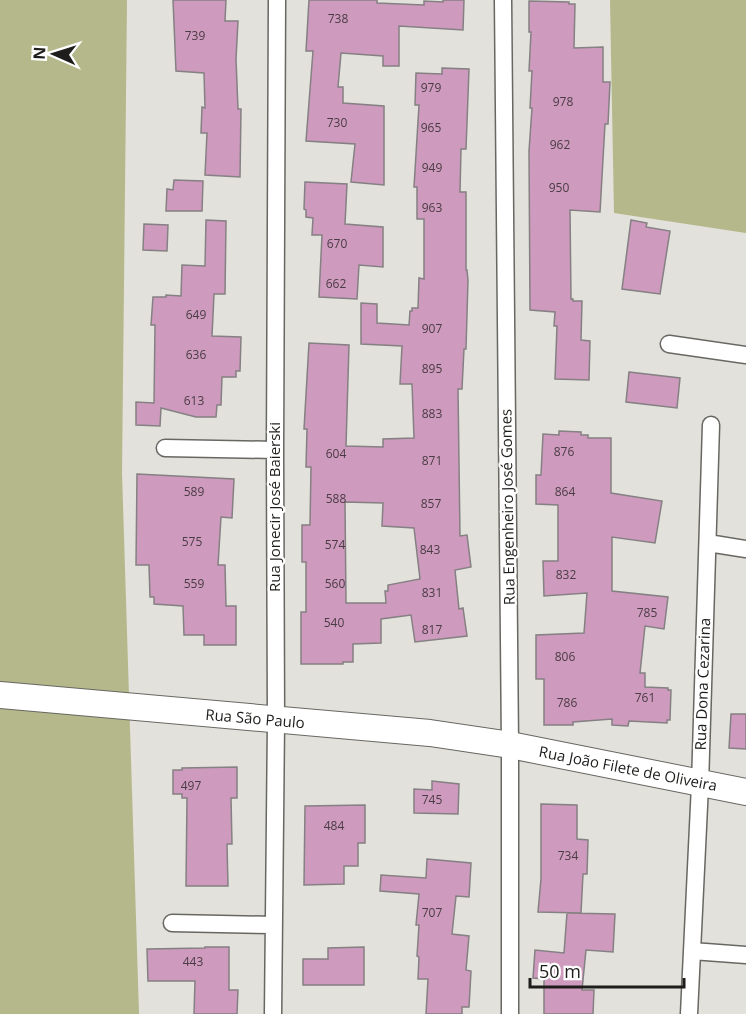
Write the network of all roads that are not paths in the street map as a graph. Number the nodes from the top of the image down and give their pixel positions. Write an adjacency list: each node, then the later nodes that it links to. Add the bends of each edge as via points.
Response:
1 (277, 0): 7 (street, Rua Jonecir José Baierski)
2 (503, 0): 12 (street, Rua Engenheiro José Gomes)
3 (669, 344): 4 (street)
4 (746, 355)
5 (711, 425): 8 (street, Rua Dona Cezarina)
6 (165, 448): 7 (street)
7 (275, 450): 11 (street, Rua Jonecir José Baierski)
8 (708, 543): 9 (street); 13 (street, Rua Dona Cezarina)
9 (746, 549)
10 (0, 695): 11 (main road, Rua São Paulo)
11 (276, 721): 12 (main road, Rua São Paulo, via 430,733); 16 (street, Rua Jonecir José Baierski)
12 (510, 745): 13 (main road, Rua João Filete de Oliveira); 20 (street, Rua Engenheiro José Gomes)
13 (700, 785): 14 (main road, Rua João Filete de Oliveira); 17 (street, Rua Dona Cezarina)
14 (746, 792)
15 (172, 923): 16 (street)
16 (273, 925): 19 (street, Rua Jonecir José Baierski)
17 (692, 951): 18 (street); 21 (street, Rua Dona Cezarina)
18 (746, 955)
19 (273, 1014)
20 (510, 1014)
21 (689, 1014)

